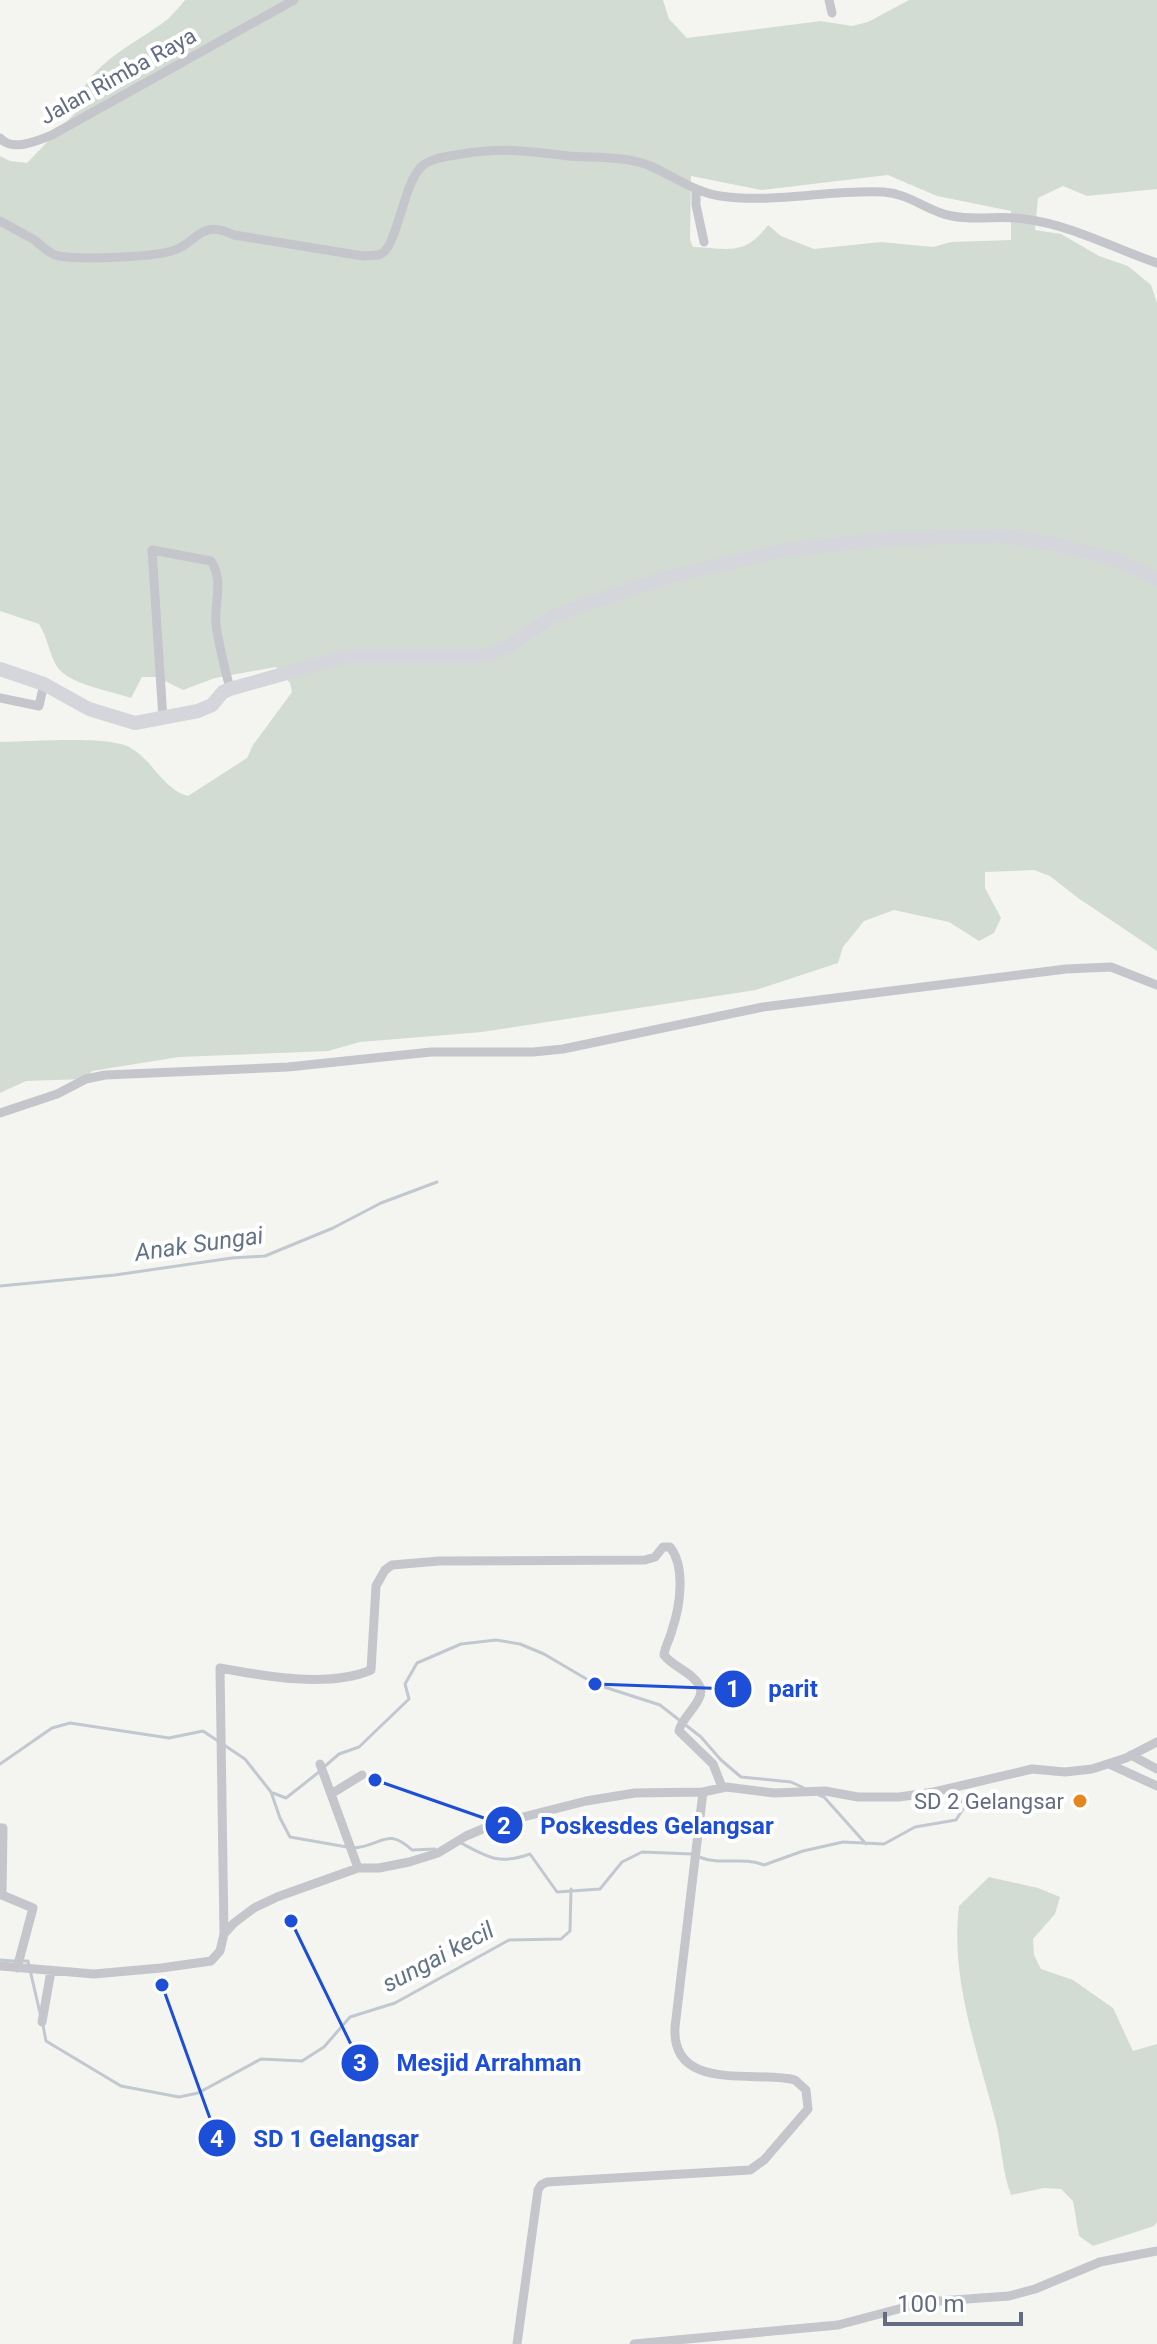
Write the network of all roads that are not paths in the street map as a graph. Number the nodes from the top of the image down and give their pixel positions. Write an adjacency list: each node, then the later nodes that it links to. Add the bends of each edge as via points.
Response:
1 (294, 0): 4 (street, Jalan Rimba Raya, via 52,135 13,145)
2 (829, 0): 3 (street)
3 (832, 13)
4 (0, 138)
5 (696, 189): 6 (street, via 646,165 608,158 515,149 461,154 421,167 386,250 363,256 221,229 199,233 172,251 60,256); 7 (street); 8 (street, via 723,197 898,194 949,216 1035,221)
6 (0, 221)
7 (704, 242)
8 (1157, 263)
9 (1157, 579): 12 (street, via 1114,559 1002,536 890,539 784,550 668,577 586,604 484,656 347,656)
10 (0, 669): 11 (street)
11 (44, 684): 13 (street, via 39,706); 14 (street, via 80,705 130,722)
12 (230, 689): 14 (street, via 205,708); 14 (street, via 216,624 215,567 211,561 152,550)
13 (0, 698)
14 (163, 719)
15 (1157, 985): 16 (street, via 1111,967 1039,971 752,1009 563,1049 431,1052 288,1067 105,1075)
16 (0, 1113)
17 (1157, 1742): 18 (street)
18 (1121, 1760): 20 (street); 22 (street); 23 (street, via 1075,1771 1032,1769 889,1798)
19 (320, 1764): 25 (street)
20 (1157, 1769)
21 (362, 1775): 25 (street)
22 (1157, 1786)
23 (722, 1787): 24 (street); 28 (street, via 713,1764 681,1735 682,1722 701,1690 664,1655 679,1596 677,1562 670,1547 645,1560 392,1565 376,1586 371,1670 319,1678 220,1668)
24 (703, 1792): 27 (street, via 647,1792 586,1801 492,1825 438,1853 388,1867); 34 (street, via 675,2027 680,2052 705,2073 795,2080 806,2090 808,2109 764,2160 744,2172 542,2184)
25 (331, 1794): 27 (street)
26 (0, 1828): 29 (street, via 2,1895 33,1908)
27 (358, 1868): 28 (street, via 261,1904)
28 (224, 1934): 31 (street, via 211,1961 118,1973)
29 (19, 1964): 30 (street); 31 (street)
30 (0, 1966)
31 (51, 1971): 32 (street)
32 (42, 2022)
33 (1157, 2251): 35 (street, via 1100,2262 1009,2296 910,2304 838,2325)
34 (517, 2344)
35 (634, 2344)

